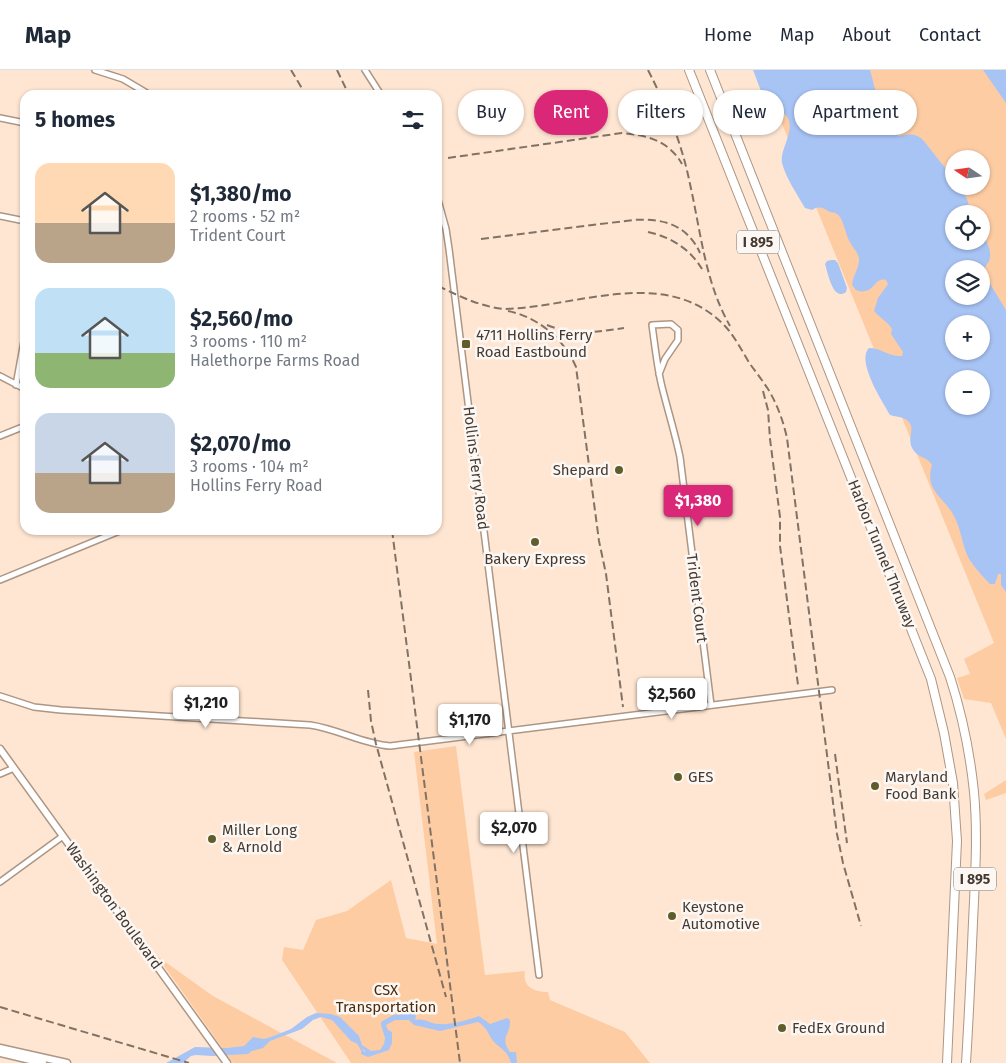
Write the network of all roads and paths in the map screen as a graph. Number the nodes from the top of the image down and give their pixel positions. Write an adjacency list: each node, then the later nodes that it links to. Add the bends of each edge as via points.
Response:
1 (95, 70): 5 (street, via 123,79)
2 (365, 70): 6 (street)
3 (689, 70): 36 (highway, Harbor Tunnel Thruway / I 895, via 937,701 953,783 957,841)
4 (710, 70): 37 (highway, Harbor Tunnel Thruway / I 895, via 956,697 969,759 975,822 976,873)
5 (142, 90)
6 (378, 90)
7 (0, 118): 8 (street)
8 (20, 122)
9 (442, 214): 24 (street, Hollins Ferry Road, via 449,249)
10 (0, 216): 11 (street)
11 (20, 220)
12 (20, 363): 15 (street)
13 (659, 374): 13 (street, Trident Court, via 652,325 671,324 678,330 678,340); 23 (street, Trident Court, via 680,457)
14 (0, 376): 15 (street)
15 (16, 385): 16 (street)
16 (20, 387)
17 (20, 428): 18 (street)
18 (0, 436)
19 (110, 535): 20 (street)
20 (0, 580)
21 (832, 690): 23 (street)
22 (0, 696): 24 (street, via 34,707 60,710 326,727 390,746)
23 (711, 705): 24 (street)
24 (509, 731): 30 (street, Hollins Ferry Road)
25 (0, 749): 26 (main road, Washington Boulevard)
26 (14, 768): 27 (street); 28 (main road, Washington Boulevard)
27 (0, 774)
28 (63, 836): 29 (street); 35 (main road, Washington Boulevard)
29 (0, 882)
30 (538, 975)
31 (0, 1048): 34 (main road)
32 (0, 1054): 33 (main road)
33 (43, 1063)
34 (67, 1063)
35 (227, 1063)
36 (947, 1063)
37 (966, 1063)

